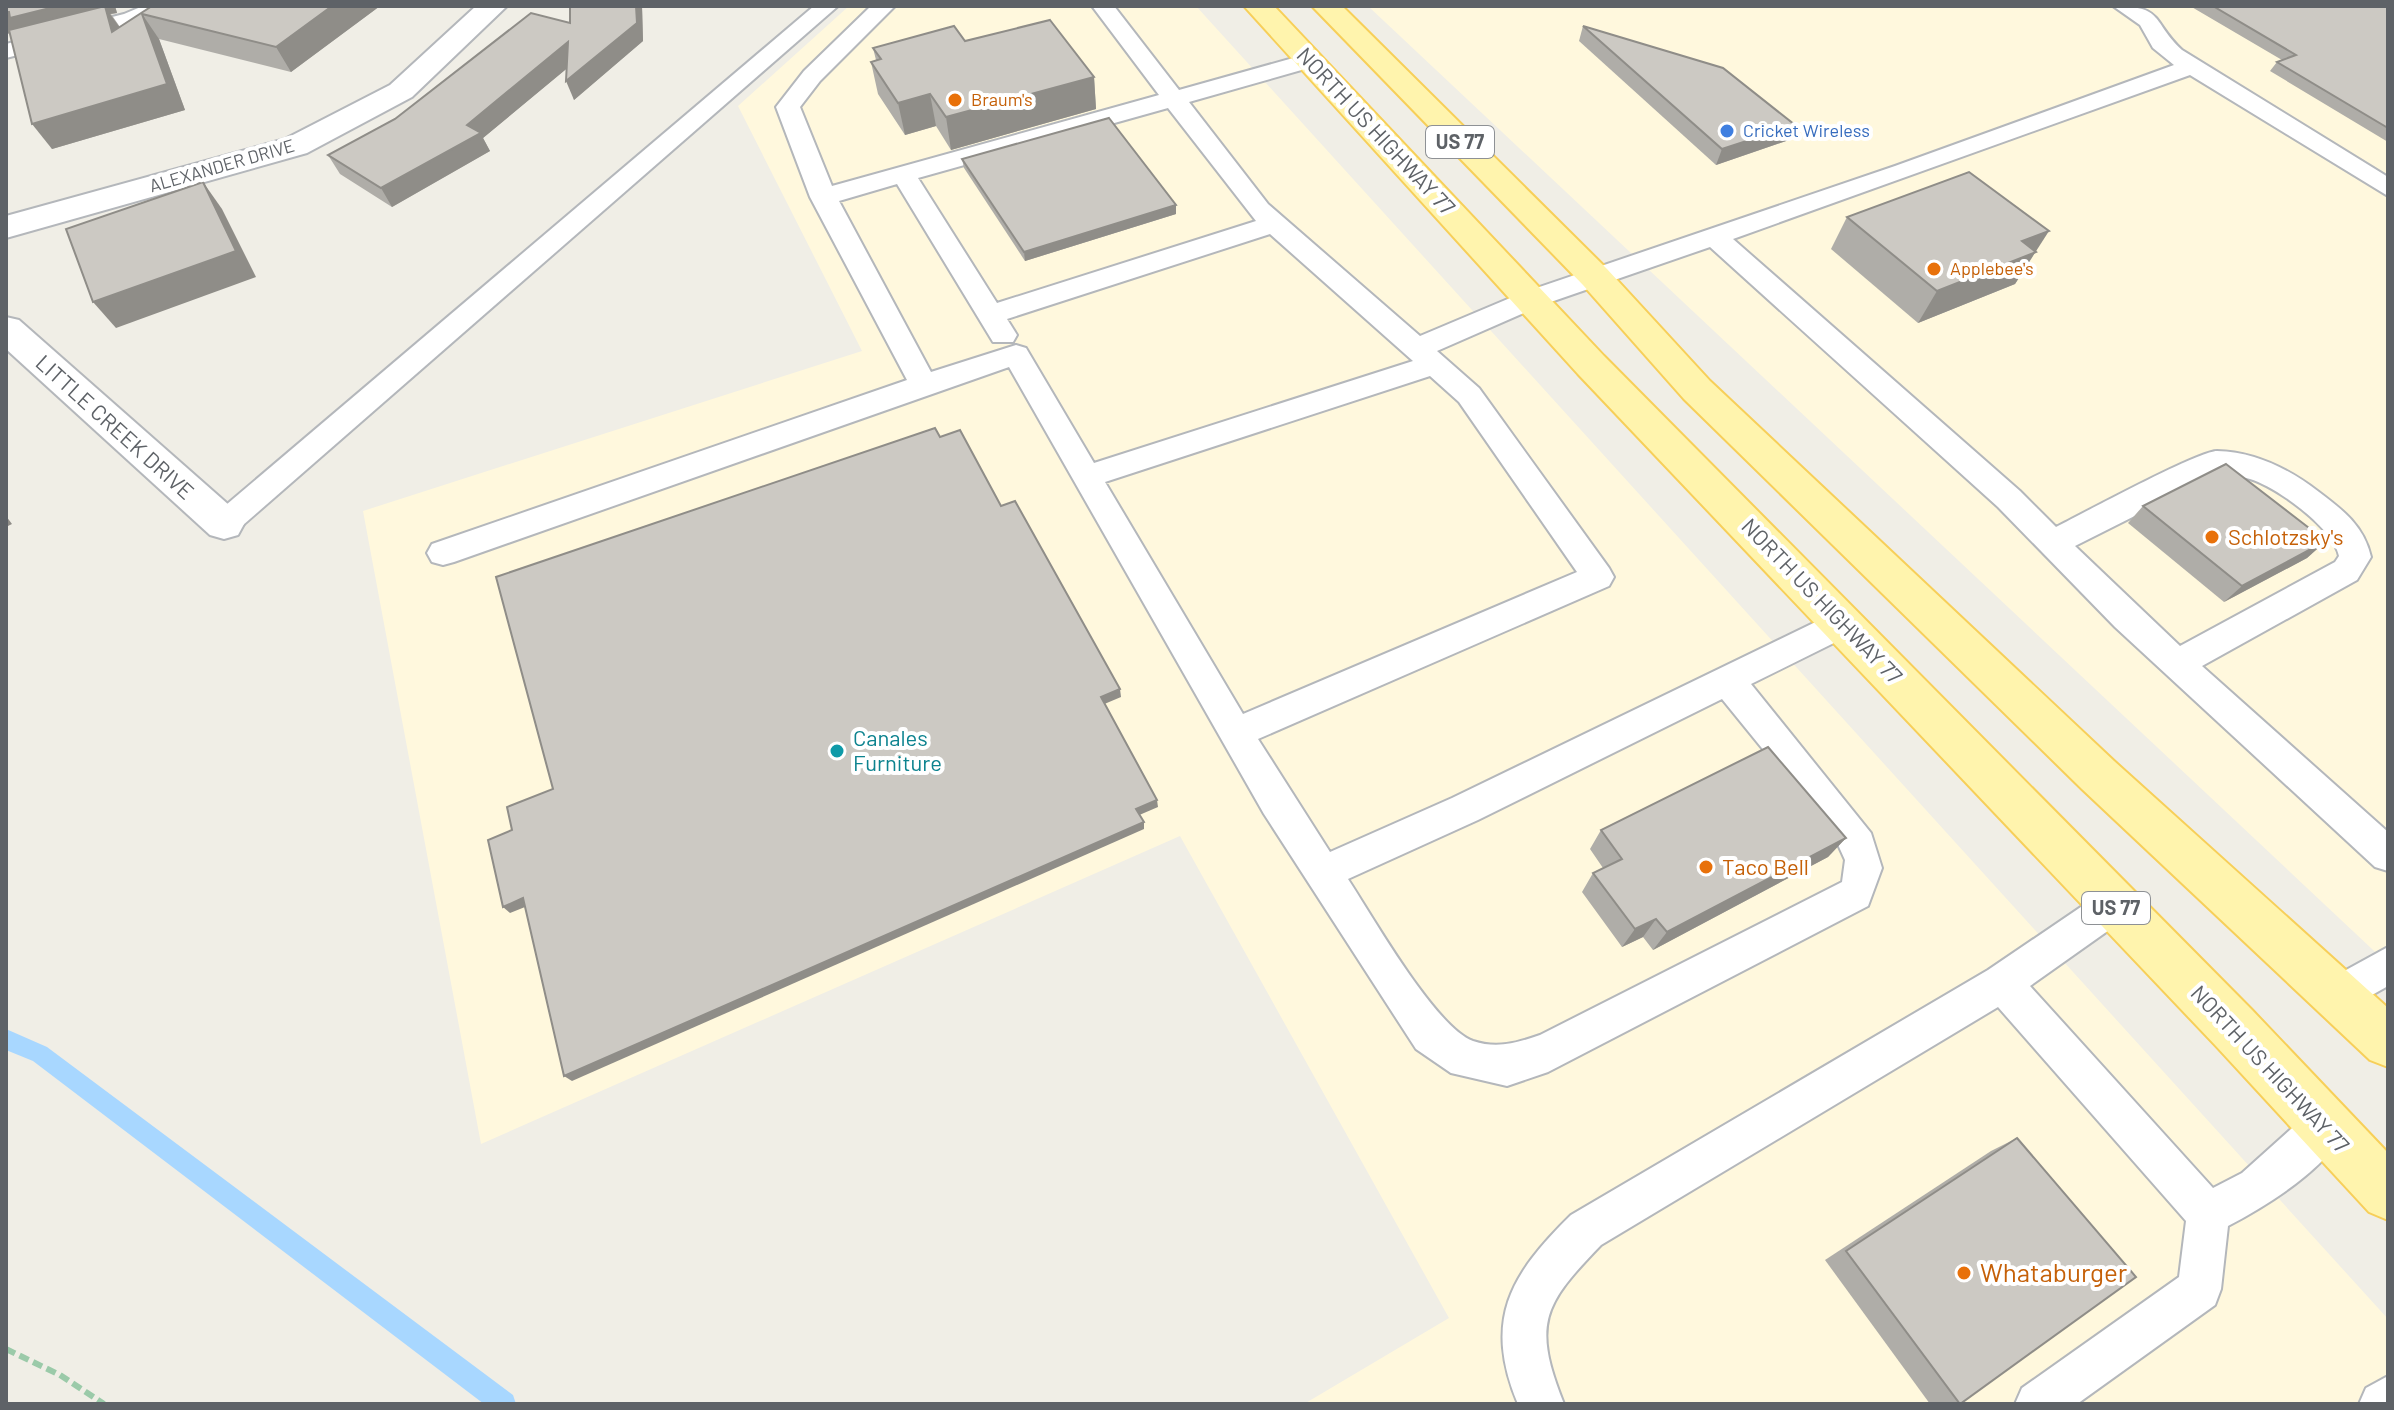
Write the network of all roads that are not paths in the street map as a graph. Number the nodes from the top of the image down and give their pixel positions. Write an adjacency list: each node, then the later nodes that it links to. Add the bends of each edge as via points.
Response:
1 (161, 6): 9 (lane, via 132,19)
2 (493, 6): 17 (street, ALEXANDER DRIVE, via 401,91 296,146)
3 (827, 6): 27 (lane)
4 (884, 6): 15 (lane, via 788,107)
5 (1103, 6): 12 (lane)
6 (1258, 6): 10 (main road, NORTH US HIGHWAY 77 / US 77)
7 (1326, 6): 19 (main road, US 77)
8 (2124, 6): 11 (lane, via 2149,21 2161,43)
9 (6, 51)
10 (1311, 60): 12 (lane); 20 (main road, NORTH US HIGHWAY 77 / US 77)
11 (2192, 66): 14 (lane); 18 (lane)
12 (1175, 100): 13 (lane); 16 (lane)
13 (903, 174): 15 (lane); 21 (lane)
14 (2388, 188)
15 (823, 197): 25 (lane)
16 (1274, 224): 21 (lane); 24 (lane)
17 (6, 227)
18 (1713, 235): 19 (lane); 28 (lane)
19 (1595, 277): 20 (lane); 39 (main road, US 77, via 1697,390 2075,753)
20 (1532, 299): 24 (lane); 30 (main road, NORTH US HIGHWAY 77 / US 77)
21 (990, 315): 23 (lane)
22 (6, 329): 27 (street, LITTLE CREEK DRIVE)
23 (1016, 355): 25 (lane); 26 (lane)
24 (1425, 357): 26 (lane); 33 (lane, via 1469,395 1598,577)
25 (924, 385): 29 (lane)
26 (1088, 476): 33 (lane)
27 (224, 524)
28 (2052, 543): 31 (lane); 31 (lane, via 2215,462 2247,466 2286,483 2337,522 2355,557 2346,571)
29 (443, 553)
30 (1844, 623): 32 (lane); 36 (main road, NORTH US HIGHWAY 77 / US 77)
31 (2177, 664): 34 (lane)
32 (1728, 681): 35 (lane); 35 (lane, via 1848,827 1863,850 1865,874 1855,894 1548,1052 1507,1066 1465,1059 1430,1035)
33 (1235, 733): 35 (lane)
34 (2388, 855)
35 (1323, 873)
36 (2113, 906): 38 (lane); 41 (main road, NORTH US HIGHWAY 77 / US 77)
37 (2388, 965): 39 (lane)
38 (2002, 983): 43 (lane); 45 (lane, via 1586,1230 1551,1265 1529,1302 1524,1358)
39 (2340, 994): 40 (main road, US 77)
40 (2388, 1042)
41 (2325, 1127): 42 (main road, NORTH US HIGHWAY 77 / US 77); 43 (lane, via 2257,1188)
42 (2388, 1193)
43 (2208, 1214): 46 (lane, via 2199,1289)
44 (2388, 1399): 47 (lane)
45 (1541, 1404)
46 (2038, 1404)
47 (2382, 1404)

